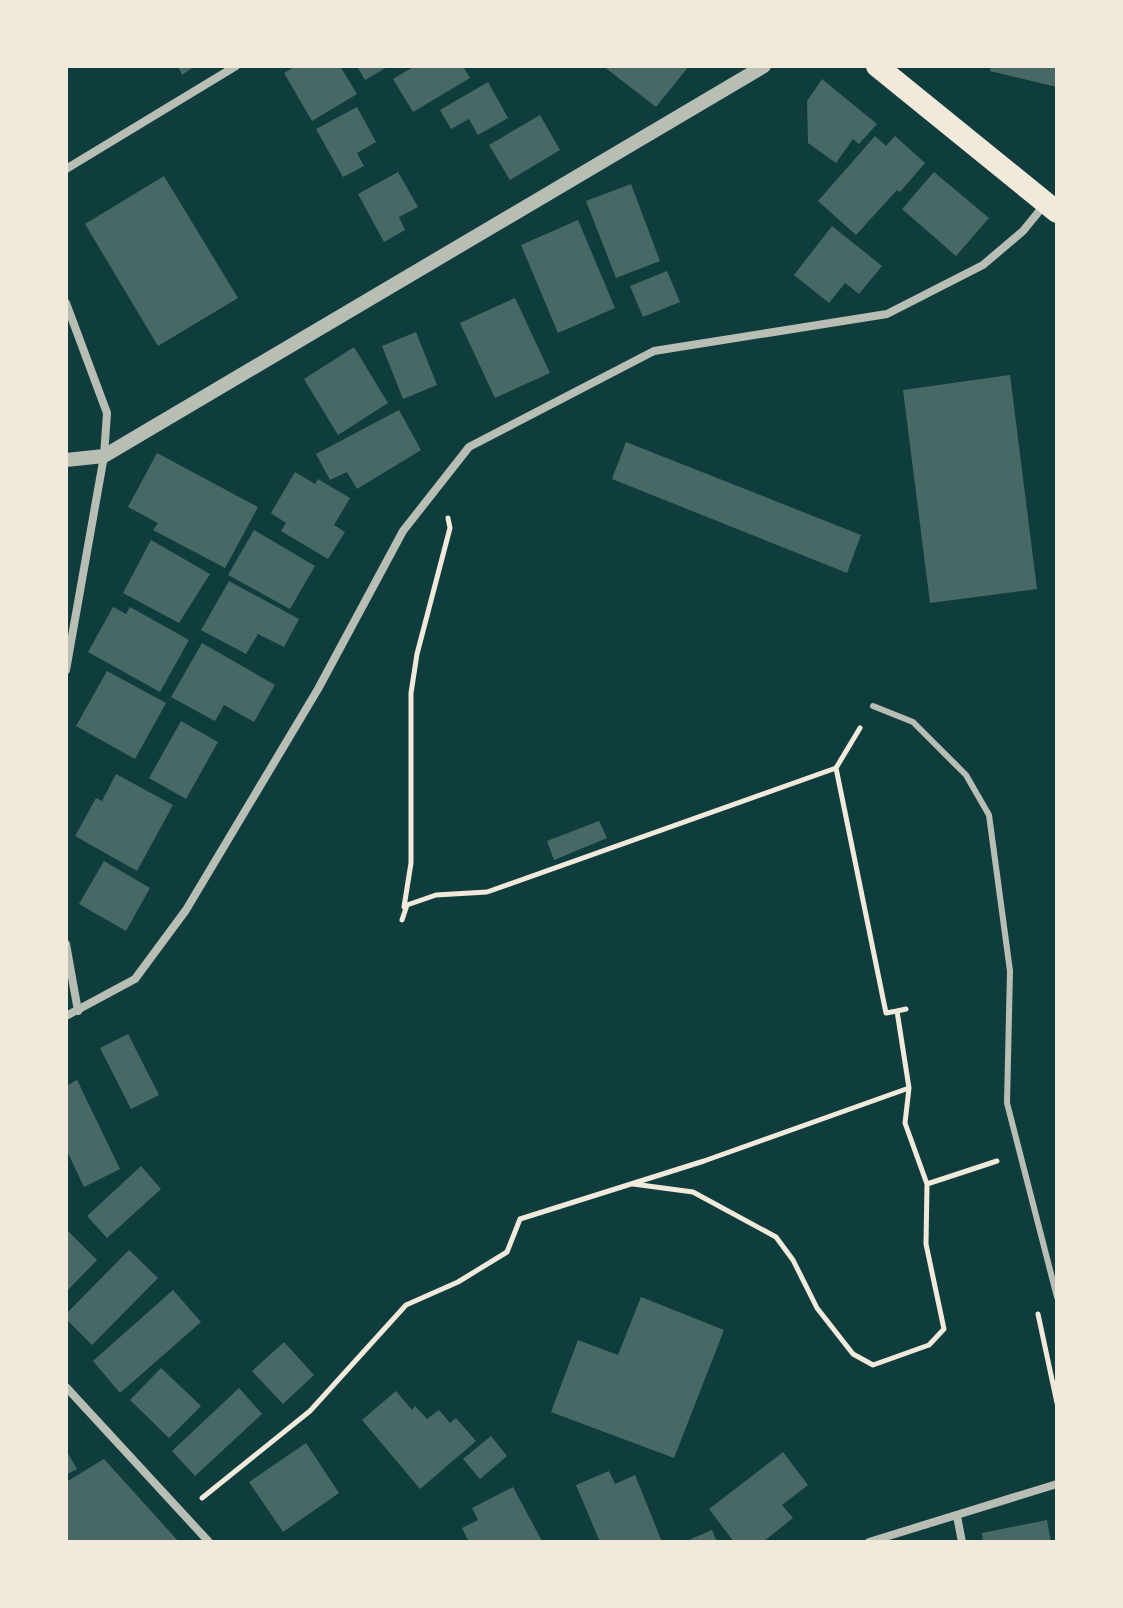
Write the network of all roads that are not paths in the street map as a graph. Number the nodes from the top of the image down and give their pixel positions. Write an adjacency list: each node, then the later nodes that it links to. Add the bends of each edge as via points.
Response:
1 (236, 66): 4 (street)
2 (764, 66): 7 (street)
3 (877, 66): 5 (highway)
4 (66, 169)
5 (1052, 208): 12 (street, via 983,265 887,314 654,351 469,447 403,531 318,689 186,910 135,979)
6 (66, 303): 7 (street, via 107,413)
7 (104, 456): 8 (street); 9 (street)
8 (66, 460)
9 (66, 670)
10 (873, 706): 14 (lane, via 913,722 966,775 989,815 1010,971 1007,1103)
11 (66, 944): 12 (street)
12 (78, 1011): 13 (street)
13 (66, 1016)
14 (1057, 1297)
15 (66, 1387): 18 (street)
16 (1057, 1484): 17 (street)
17 (957, 1516): 19 (street); 20 (street)
18 (209, 1542)
19 (869, 1542)
20 (962, 1542)

